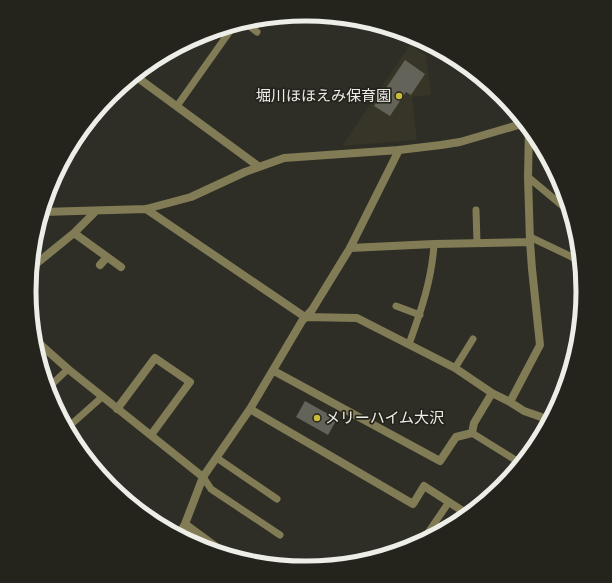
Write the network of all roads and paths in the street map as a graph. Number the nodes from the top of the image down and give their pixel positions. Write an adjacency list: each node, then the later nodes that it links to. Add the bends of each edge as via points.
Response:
1 (250, 27): 3 (lane)
2 (229, 32): 5 (lane)
3 (257, 32)
4 (138, 79): 5 (street)
5 (177, 106): 9 (street)
6 (519, 125): 8 (street, via 460,142)
7 (529, 138): 10 (street)
8 (399, 150): 9 (street, via 284,158); 20 (street)
9 (258, 166): 12 (street, via 191,197)
10 (528, 177): 11 (lane); 17 (street)
11 (562, 206)
12 (146, 209): 14 (street); 28 (street)
13 (476, 210): 18 (lane)
14 (96, 211): 15 (street); 16 (street)
15 (48, 212)
16 (74, 233): 21 (street); 23 (street)
17 (530, 239): 18 (street); 22 (lane); 38 (street, via 540,345)
18 (477, 243): 19 (street)
19 (434, 244): 20 (street); 27 (lane, via 433,262)
20 (350, 248): 28 (street, via 312,310)
21 (106, 257): 24 (street); 25 (street)
22 (574, 259)
23 (37, 263)
24 (100, 265)
25 (121, 267)
26 (396, 306): 27 (lane)
27 (420, 315): 30 (lane)
28 (305, 317): 30 (street, via 357,318); 34 (street)
29 (473, 339): 32 (lane)
30 (409, 344): 32 (street)
31 (41, 345): 33 (street)
32 (455, 368): 36 (street)
33 (68, 369): 35 (lane); 37 (street)
34 (274, 371): 40 (street); 43 (street, via 440,461 456,437)
35 (52, 384)
36 (492, 393): 38 (street); 43 (street, via 474,423)
37 (102, 397): 39 (street); 42 (lane)
38 (510, 402): 41 (street, via 524,411)
39 (117, 409): 44 (street); 44 (street, via 154,358 190,382)
40 (250, 409): 45 (street); 49 (street, via 412,504 424,486)
41 (545, 418)
42 (70, 424)
43 (472, 433): 46 (lane)
44 (151, 435): 47 (street)
45 (217, 458): 47 (street); 48 (lane)
46 (517, 461)
47 (203, 478): 51 (street); 54 (lane, via 211,489)
48 (277, 499)
49 (449, 502): 50 (street); 53 (lane)
50 (463, 511)
51 (185, 524): 52 (street); 55 (street)
52 (181, 531)
53 (428, 533)
54 (280, 535)
55 (216, 547)

